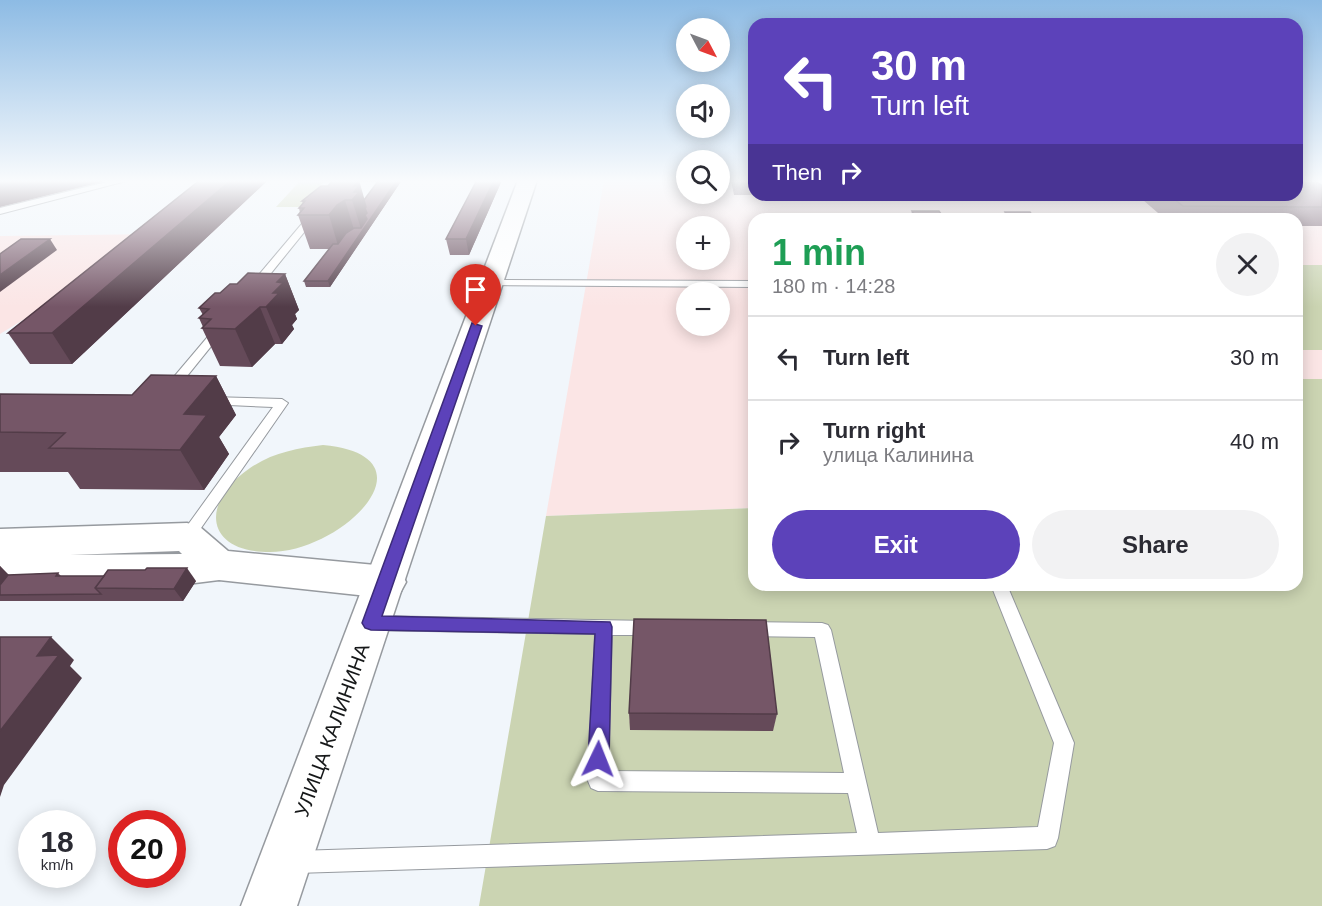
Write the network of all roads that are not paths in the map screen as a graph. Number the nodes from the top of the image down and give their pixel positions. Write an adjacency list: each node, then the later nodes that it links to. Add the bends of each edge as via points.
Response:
1 (308, 222): 5 (lane)
2 (513, 222): 3 (main road, УЛИЦА КАЛИНИНА)
3 (491, 283): 4 (lane); 13 (main road, УЛИЦА КАЛИНИНА)
4 (748, 284)
5 (244, 300)
6 (229, 318): 7 (lane, via 161,400)
7 (172, 401)
8 (194, 401): 9 (lane, via 282,403)
9 (187, 537): 10 (main road); 11 (main road)
10 (0, 543)
11 (219, 565): 12 (main road, via 171,571); 13 (main road)
12 (0, 570)
13 (386, 582): 15 (main road, УЛИЦА КАЛИНИНА)
14 (1001, 591): 20 (lane, via 1064,743 1047,838)
15 (371, 623): 16 (lane); 21 (main road, УЛИЦА КАЛИНИНА)
16 (604, 627): 17 (lane); 19 (lane, via 598,781)
17 (672, 628)
18 (730, 629): 19 (lane, via 822,630)
19 (856, 783): 20 (lane)
20 (870, 845): 21 (lane)
21 (285, 862): 22 (main road, УЛИЦА КАЛИНИНА)
22 (268, 906)

